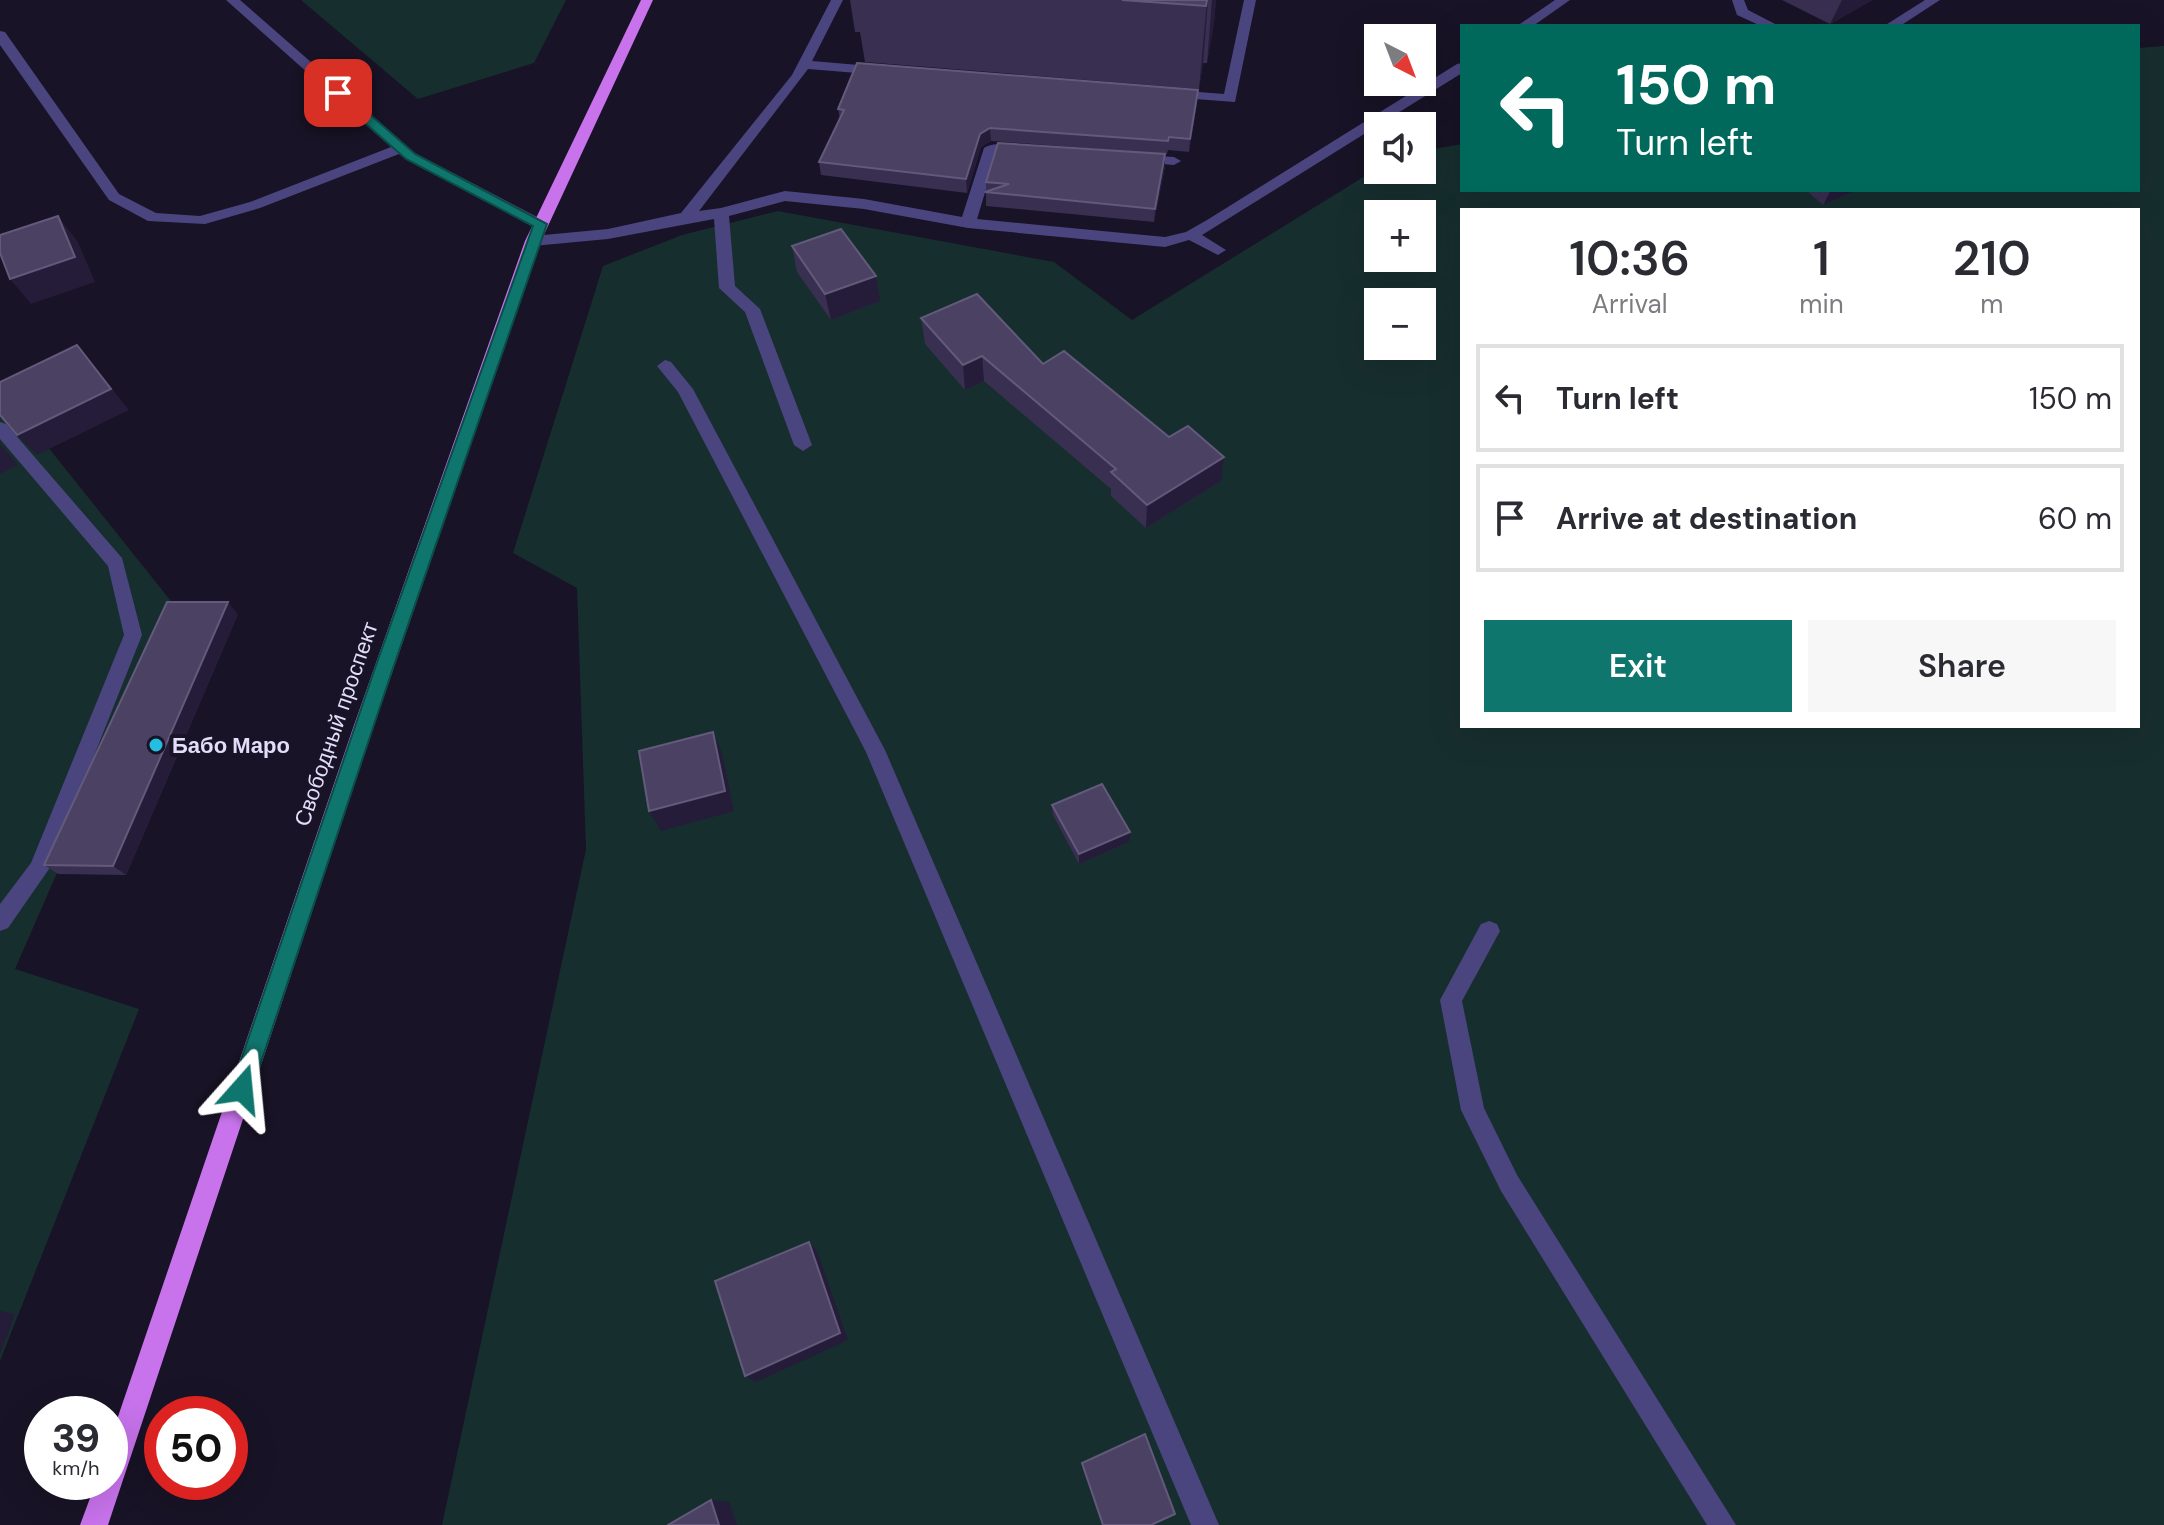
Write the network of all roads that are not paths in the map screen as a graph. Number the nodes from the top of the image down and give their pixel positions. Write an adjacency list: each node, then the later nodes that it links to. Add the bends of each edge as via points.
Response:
1 (232, 0): 16 (lane)
2 (647, 0): 23 (main road, Свободный проспект)
3 (837, 0): 12 (lane)
4 (1250, 0): 15 (lane, via 1230,99)
5 (1564, 0): 8 (lane)
6 (1738, 0): 9 (lane, via 1742,12)
7 (1934, 0): 10 (lane)
8 (1527, 24)
9 (1768, 24)
10 (1894, 24)
11 (0, 35): 16 (lane, via 114,197 153,218 200,221)
12 (806, 65): 14 (lane); 21 (lane)
13 (1460, 68): 24 (lane)
14 (900, 72)
15 (1151, 93)
16 (401, 148): 23 (lane)
17 (1037, 152): 22 (lane, via 991,148)
18 (1129, 158): 19 (lane)
19 (1174, 161)
20 (721, 213): 21 (lane); 22 (lane, via 785,196); 28 (lane, via 727,288 752,309)
21 (686, 217): 23 (lane, via 608,234)
22 (968, 223): 24 (lane, via 1165,242)
23 (536, 232): 31 (main road, Свободный проспект)
24 (1191, 235): 25 (lane)
25 (1218, 250)
26 (665, 366): 34 (lane, via 685,389 875,750)
27 (0, 428): 29 (lane, via 116,563 133,635 39,869)
28 (803, 445)
29 (0, 921)
30 (1489, 931): 35 (lane, via 1451,1000 1473,1110 1509,1183)
31 (128, 1424)
32 (102, 1500): 33 (main road, Свободный проспект)
33 (94, 1525)
34 (1205, 1525)
35 (1722, 1525)

